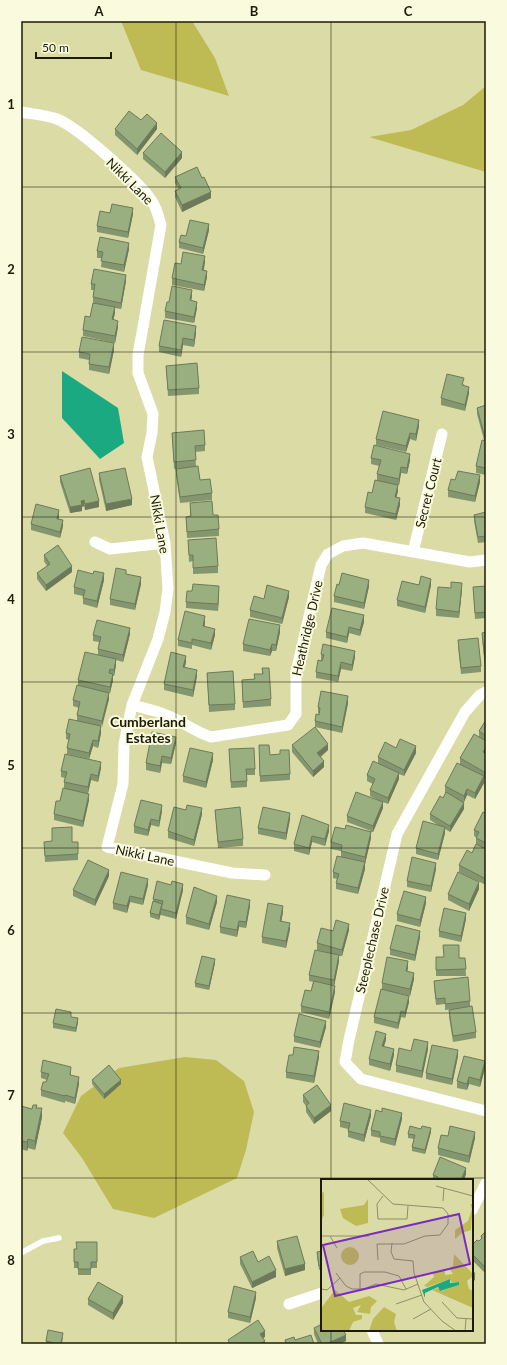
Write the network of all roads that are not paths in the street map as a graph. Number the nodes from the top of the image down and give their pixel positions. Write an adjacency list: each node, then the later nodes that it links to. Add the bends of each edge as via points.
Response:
1 (21, 112): 4 (street, Nikki Lane, via 57,119 76,131 129,176 156,208 161,225 138,355 138,373 153,414 147,457)
2 (442, 434): 5 (street, Secret Court)
3 (95, 542): 4 (street, via 110,549)
4 (165, 543): 8 (street, Nikki Lane, via 168,589 165,612 158,639)
5 (413, 552): 6 (street, Heathridge Drive, via 470,562); 8 (street, Heathridge Drive, via 363,542 343,546 328,554 322,565 296,672 296,714 288,725 211,737 165,714)
6 (486, 560)
7 (486, 692): 10 (street, Steeplechase Drive, via 465,712 397,834 345,1062 361,1079)
8 (132, 705): 9 (street, Nikki Lane, via 124,744 123,784 107,847 232,873)
9 (265, 875)
10 (486, 1111)
11 (486, 1183): 12 (street)
12 (473, 1208)
13 (59, 1238): 14 (lane, via 43,1241)
14 (21, 1253)
15 (321, 1293): 16 (street)
16 (289, 1304)
17 (372, 1331): 18 (street)
18 (378, 1344)

